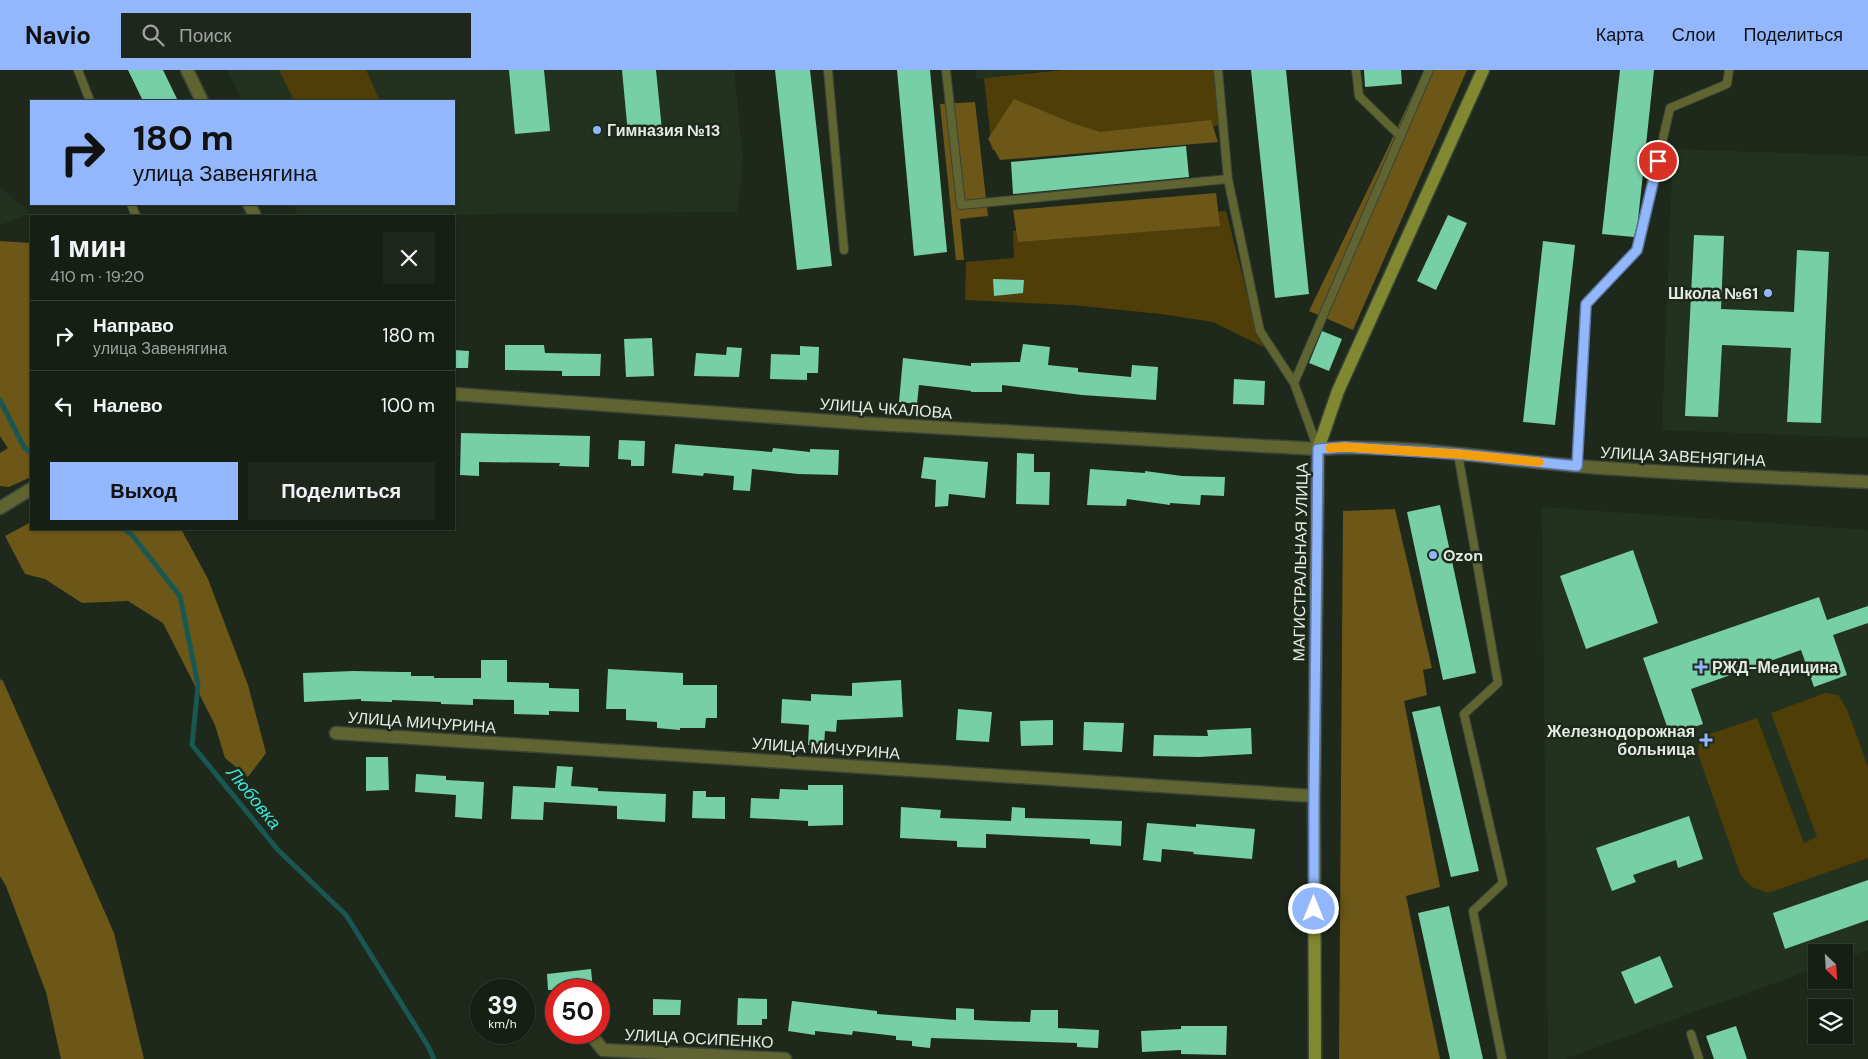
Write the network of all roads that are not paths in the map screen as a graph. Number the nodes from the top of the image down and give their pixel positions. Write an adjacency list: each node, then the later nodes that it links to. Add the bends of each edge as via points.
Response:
1 (78, 70): 10 (lane)
2 (187, 70): 11 (street)
3 (828, 70): 14 (lane)
4 (946, 70): 13 (lane, via 960,205)
5 (1218, 70): 13 (lane)
6 (1356, 70): 12 (lane, via 1359,96)
7 (1429, 70): 12 (lane)
8 (1483, 70): 17 (main road, МАГИСТРАЛЬНАЯ УЛИЦА, via 1338,391)
9 (1729, 70): 19 (lane, via 1728,84 1670,108 1637,250 1586,304)
10 (90, 100)
11 (202, 100)
12 (1400, 136): 15 (lane)
13 (1228, 179): 15 (lane, via 1260,332)
14 (844, 250)
15 (1294, 383): 17 (lane)
16 (455, 394): 17 (street, УЛИЦА ЧКАЛОВА, via 858,423)
17 (1318, 449): 18 (street, УЛИЦА ЗАВЕНЯГИНА, via 1345,447); 24 (main road, МАГИСТРАЛЬНАЯ УЛИЦА)
18 (1458, 454): 19 (street, УЛИЦА ЗАВЕНЯГИНА); 29 (lane, via 1498,683 1464,714 1503,883 1473,911)
19 (1577, 466): 20 (street, УЛИЦА ЗАВЕНЯГИНА)
20 (1868, 482)
21 (30, 490): 22 (street)
22 (0, 508)
23 (336, 733): 24 (street, УЛИЦА МИЧУРИНА)
24 (1314, 796): 28 (main road, МАГИСТРАЛЬНАЯ УЛИЦА)
25 (1691, 1034): 30 (lane)
26 (598, 1044): 27 (street, УЛИЦА ОСИПЕНКО, via 603,1050)
27 (785, 1059)
28 (1315, 1059)
29 (1502, 1059)
30 (1699, 1059)

